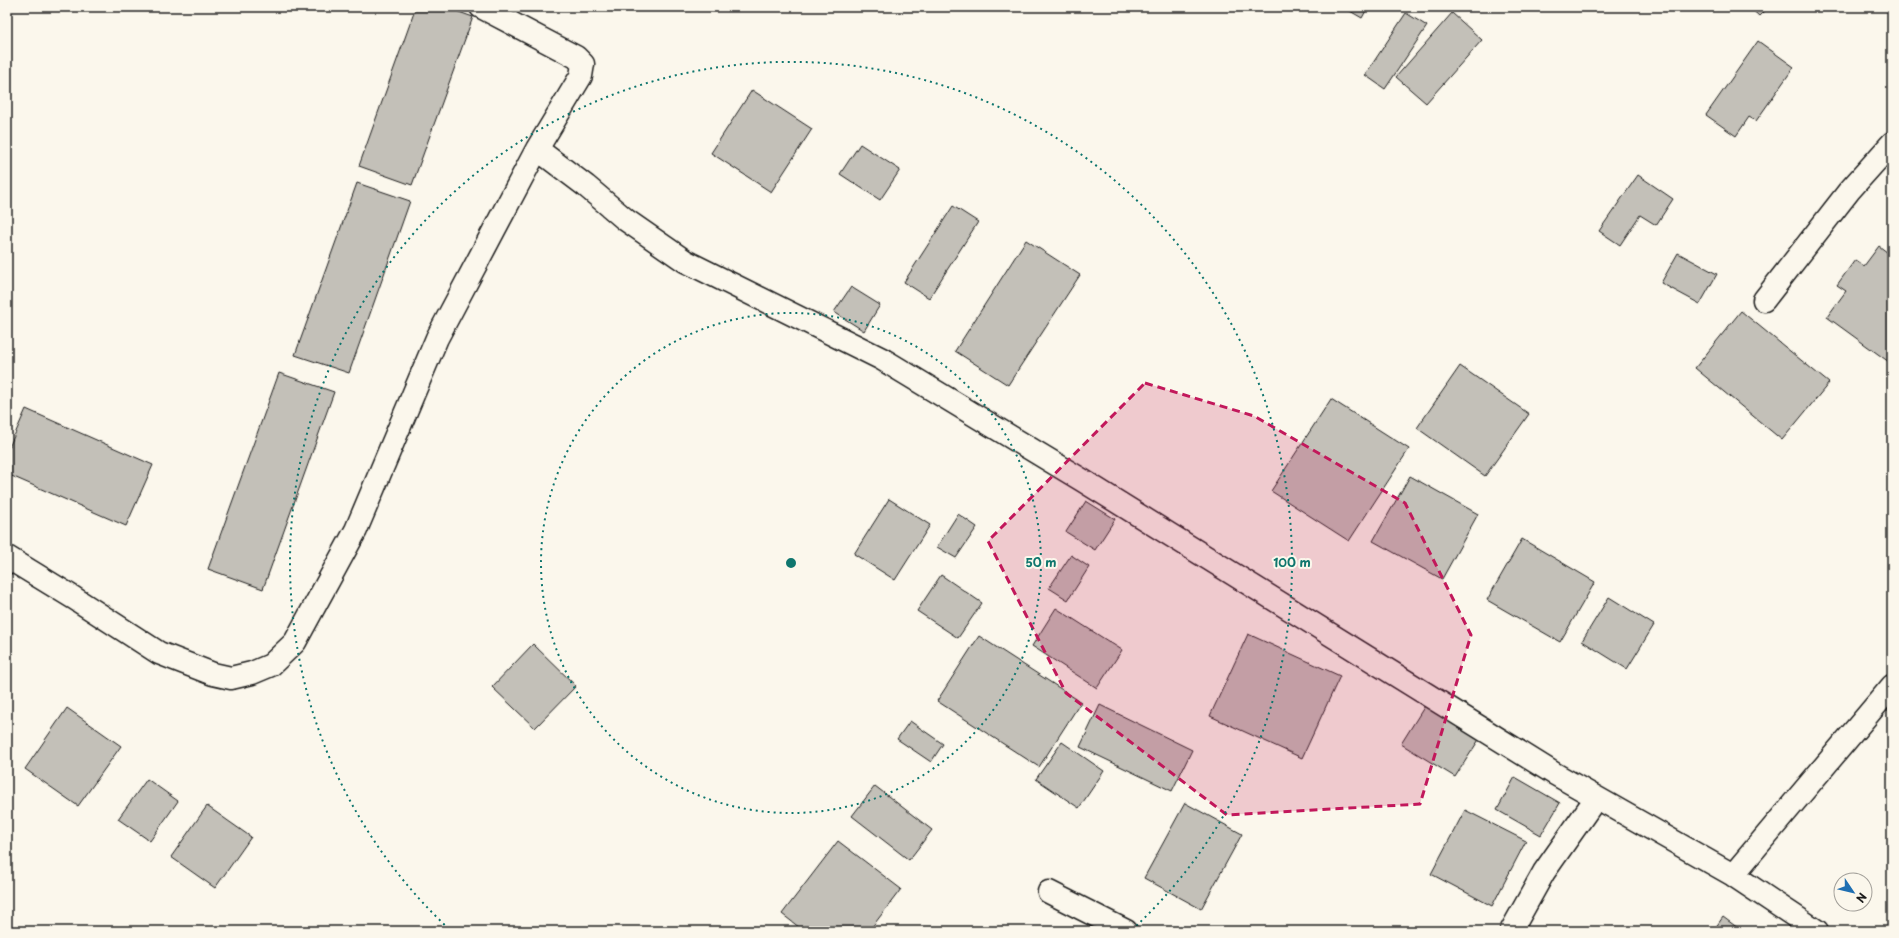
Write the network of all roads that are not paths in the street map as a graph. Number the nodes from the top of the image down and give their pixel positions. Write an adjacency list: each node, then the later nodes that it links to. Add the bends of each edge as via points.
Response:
1 (481, 7): 3 (street, via 576,57 583,64 581,76)
2 (1892, 143): 4 (street, via 1849,191)
3 (537, 149): 5 (street, via 436,338 356,530 295,642 271,665 231,678 213,674 159,653); 7 (street, via 626,220 686,261 882,359)
4 (1764, 300)
5 (7, 557)
6 (1892, 686): 8 (street)
7 (1596, 798): 8 (street); 11 (street, via 1544,872)
8 (1733, 875): 12 (street)
9 (1049, 892): 10 (street)
10 (1126, 931)
11 (1511, 931)
12 (1817, 931)

